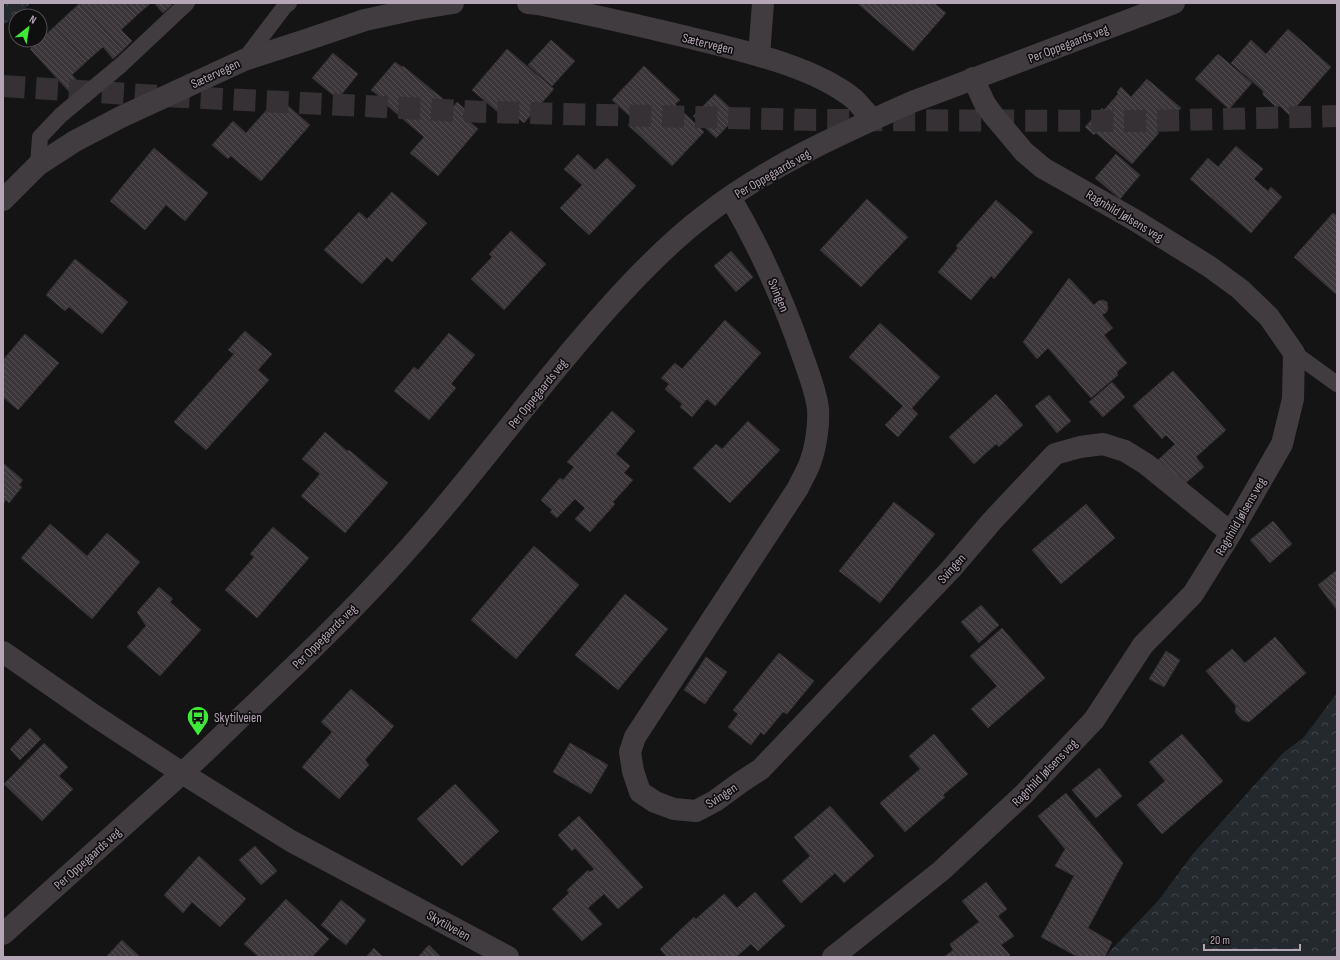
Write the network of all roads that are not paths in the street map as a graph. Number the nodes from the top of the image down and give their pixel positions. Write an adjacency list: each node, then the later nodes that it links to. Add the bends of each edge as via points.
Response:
1 (187, 3): 11 (lane, via 122,65 61,115 40,137)
2 (289, 3): 8 (lane)
3 (452, 3): 8 (street, Sætervegen, via 365,20)
4 (528, 3): 7 (street, Sætervegen, via 629,23)
5 (763, 3): 7 (street)
6 (1174, 3): 9 (street, Per Oppegaards veg)
7 (759, 56): 10 (street, Sætervegen, via 808,73 836,88 854,100)
8 (244, 60): 11 (street, Sætervegen, via 121,117 75,141)
9 (973, 78): 10 (street, Per Oppegaards veg); 14 (street, Ragnhild Jølsens veg, via 985,104 1024,152 1044,168 1210,266 1270,317)
10 (873, 119): 12 (street, Per Oppegaards veg, via 799,156)
11 (38, 165): 13 (street, Sætervegen)
12 (730, 198): 16 (street, Svingen, via 779,292 801,350 818,409 816,440 811,460 798,488 635,737 630,752 640,792 655,802 674,809 696,811 761,769 951,569 1055,454 1103,444 1125,451 1146,464); 18 (street, Per Oppegaards veg, via 686,231 626,289 388,571 288,672)
13 (3, 200)
14 (1294, 353): 15 (lane); 16 (street, Ragnhild Jølsens veg, via 1293,399 1282,444)
15 (1337, 384)
16 (1231, 533): 21 (street, Ragnhild Jølsens veg, via 1193,594 1143,645 1094,720 1024,794 941,871)
17 (3, 652): 18 (street, Skytilveien)
18 (182, 773): 19 (street, Per Oppegaards veg); 20 (street, Skytilveien, via 291,841)
19 (3, 934)
20 (508, 957)
21 (833, 957)

